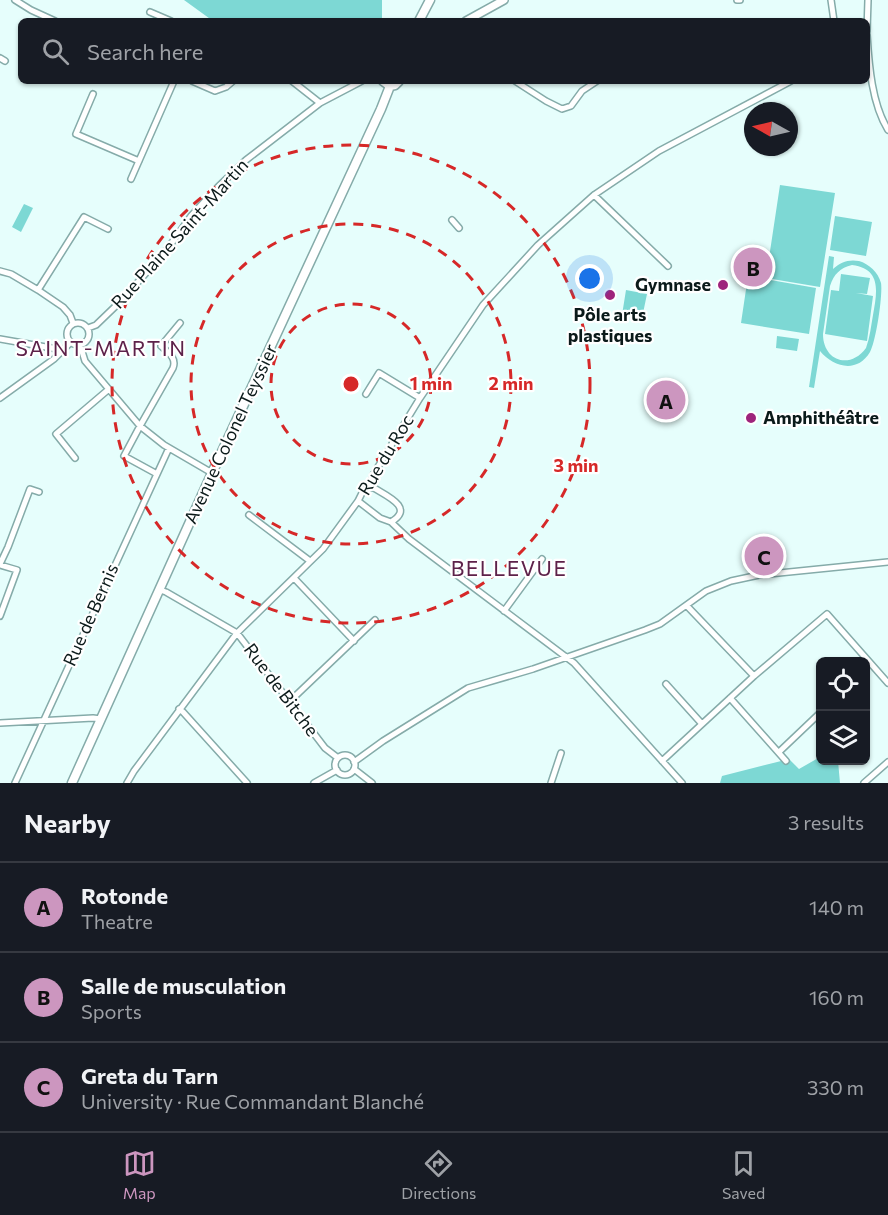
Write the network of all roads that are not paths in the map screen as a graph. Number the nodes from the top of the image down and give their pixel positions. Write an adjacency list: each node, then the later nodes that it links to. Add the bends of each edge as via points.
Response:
1 (15, 0): 7 (street)
2 (430, 0): 9 (main road)
3 (504, 0): 10 (street)
4 (831, 0): 11 (street)
5 (868, 0): 12 (street)
6 (150, 12): 8 (street)
7 (48, 18)
8 (164, 18)
9 (421, 18)
10 (471, 18)
11 (834, 18)
12 (867, 18)
13 (870, 56): 25 (street, via 876,101)
14 (173, 84): 26 (street)
15 (199, 84): 16 (street, via 215,91)
16 (230, 84)
17 (296, 84): 24 (street)
18 (356, 84): 24 (street, Rue Plaine Saint-Martin)
19 (386, 84): 49 (main road, Avenue Colonel Teyssier, via 381,108)
20 (520, 84): 21 (street, via 562,109 571,106)
21 (592, 84)
22 (785, 84): 28 (street, Rue du Roc, via 659,151)
23 (93, 94): 26 (street, via 76,134)
24 (320, 103): 37 (street, Rue Plaine Saint-Martin, via 225,180 123,299)
25 (888, 130)
26 (140, 161): 27 (street)
27 (131, 179)
28 (594, 195): 32 (street); 45 (street, Rue du Roc, via 538,245 483,306)
29 (452, 220): 30 (street)
30 (459, 228)
31 (108, 229): 34 (street, via 84,217)
32 (668, 266)
33 (0, 271): 34 (street)
34 (38, 290): 35 (street, via 67,311)
35 (73, 323): 37 (street); 39 (street, via 67,332)
36 (180, 323): 46 (street, via 161,346 175,364)
37 (88, 328): 40 (street, Rue Plaine Saint-Martin, via 88,338)
38 (0, 339): 41 (street)
39 (70, 342): 40 (street); 41 (street)
40 (80, 345): 42 (street, via 85,361)
41 (63, 350): 44 (street)
42 (109, 389): 46 (street); 48 (street, via 56,434)
43 (366, 394): 45 (street, via 379,373)
44 (0, 398)
45 (420, 398): 51 (street, Rue du Roc)
46 (140, 426): 47 (street); 50 (street, via 124,456)
47 (169, 448): 49 (street); 50 (street, Rue de Bernis)
48 (75, 458)
49 (212, 473): 61 (main road, Avenue Colonel Teyssier)
50 (157, 474): 78 (street, Rue de Bernis)
51 (370, 487): 53 (street, Rue du Roc); 55 (street, via 399,506 399,517)
52 (39, 492): 59 (street, via 30,489)
53 (358, 501): 55 (street); 57 (street, Rue du Roc)
54 (249, 515): 57 (street)
55 (391, 522): 63 (street)
56 (542, 559): 63 (street)
57 (310, 561): 60 (street, Rue du Roc)
58 (888, 562): 62 (street, via 731,581 706,591)
59 (0, 565): 64 (street, via 16,570)
60 (294, 578): 66 (street, Rue du Roc); 67 (street)
61 (160, 590): 66 (street, Rue de Bitche); 77 (main road, Avenue Colonel Teyssier)
62 (687, 606): 68 (street, via 660,624); 70 (street)
63 (504, 611): 68 (street)
64 (0, 616)
65 (375, 620): 67 (street)
66 (237, 633): 74 (street, Rue de Bitche); 75 (street, Rue du Roc)
67 (354, 641): 74 (street)
68 (567, 657): 84 (street); 86 (street, via 468,688)
69 (872, 665): 70 (street, via 827,614); 71 (street)
70 (754, 676): 73 (street)
71 (888, 683)
72 (666, 684): 80 (street)
73 (730, 698): 80 (street); 81 (street)
74 (289, 702): 83 (street, Rue de Bitche, via 325,748)
75 (179, 709): 92 (street, Rue du Roc); 93 (street)
76 (816, 717): 81 (street)
77 (101, 719): 78 (street); 91 (main road, Avenue Colonel Teyssier)
78 (44, 721): 79 (street); 90 (street, Rue de Bernis)
79 (0, 723)
80 (702, 724): 84 (street)
81 (779, 752): 85 (street)
82 (561, 753): 96 (street)
83 (338, 758): 86 (street, via 348,755); 89 (street)
84 (662, 761): 97 (street)
85 (786, 761)
86 (354, 762): 88 (street)
87 (888, 762): 98 (street)
88 (354, 769): 89 (street, via 345,777); 95 (street)
89 (337, 770): 94 (street)
90 (15, 783)
91 (72, 783)
92 (127, 783)
93 (247, 783)
94 (314, 783)
95 (372, 783)
96 (551, 783)
97 (682, 783)
98 (864, 783)

